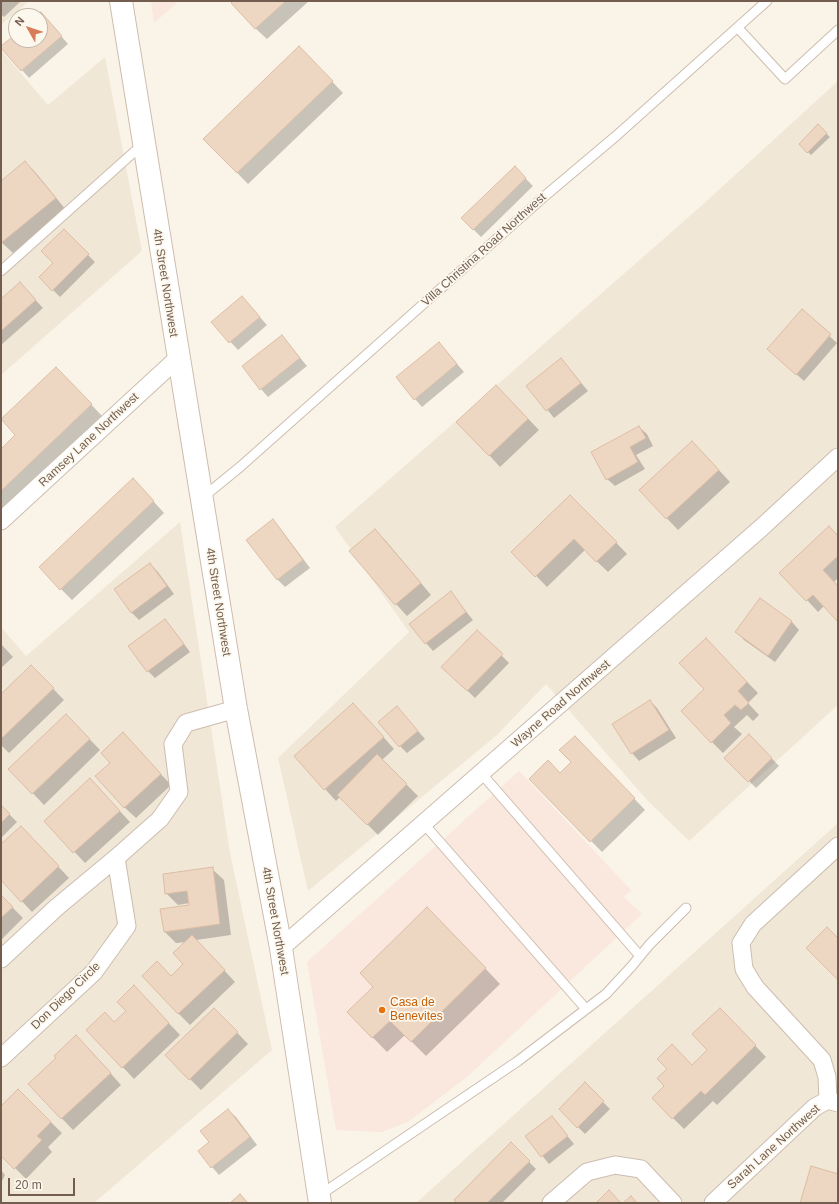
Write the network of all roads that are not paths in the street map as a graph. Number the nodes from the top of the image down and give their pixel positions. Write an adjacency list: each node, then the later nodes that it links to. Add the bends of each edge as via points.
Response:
1 (121, 1): 5 (main road, 4th Street Northwest)
2 (767, 1): 3 (lane, Villa Christina Road Northwest)
3 (738, 28): 4 (lane, via 785,79); 9 (lane, Villa Christina Road Northwest)
4 (838, 30)
5 (143, 144): 6 (lane); 7 (main road, 4th Street Northwest)
6 (1, 271)
7 (178, 358): 9 (main road, 4th Street Northwest); 10 (street, Ramsey Lane Northwest)
8 (838, 457): 12 (street, Wayne Road Northwest)
9 (201, 499): 11 (main road, 4th Street Northwest)
10 (1, 521)
11 (236, 708): 15 (street, via 186,723 173,744 179,792 160,819); 17 (main road, 4th Street Northwest)
12 (482, 773): 13 (street, Wayne Road Northwest); 18 (lane)
13 (424, 824): 17 (street, Wayne Road Northwest); 20 (lane)
14 (838, 846): 22 (street, via 753,924 741,943 744,969 755,986 822,1060)
15 (116, 858): 19 (street, via 57,907); 21 (street, Don Diego Circle, via 127,926 94,972)
16 (686, 908): 18 (lane)
17 (281, 948): 23 (main road, 4th Street Northwest)
18 (640, 956): 20 (lane, via 606,994)
19 (1, 959)
20 (586, 1009): 23 (lane, via 518,1061)
21 (1, 1058)
22 (833, 1102): 26 (street, Sarah Lane Northwest, via 815,1107)
23 (319, 1200)
24 (551, 1203): 25 (street, via 587,1172 614,1166 641,1169)
25 (674, 1203)
26 (713, 1203)

